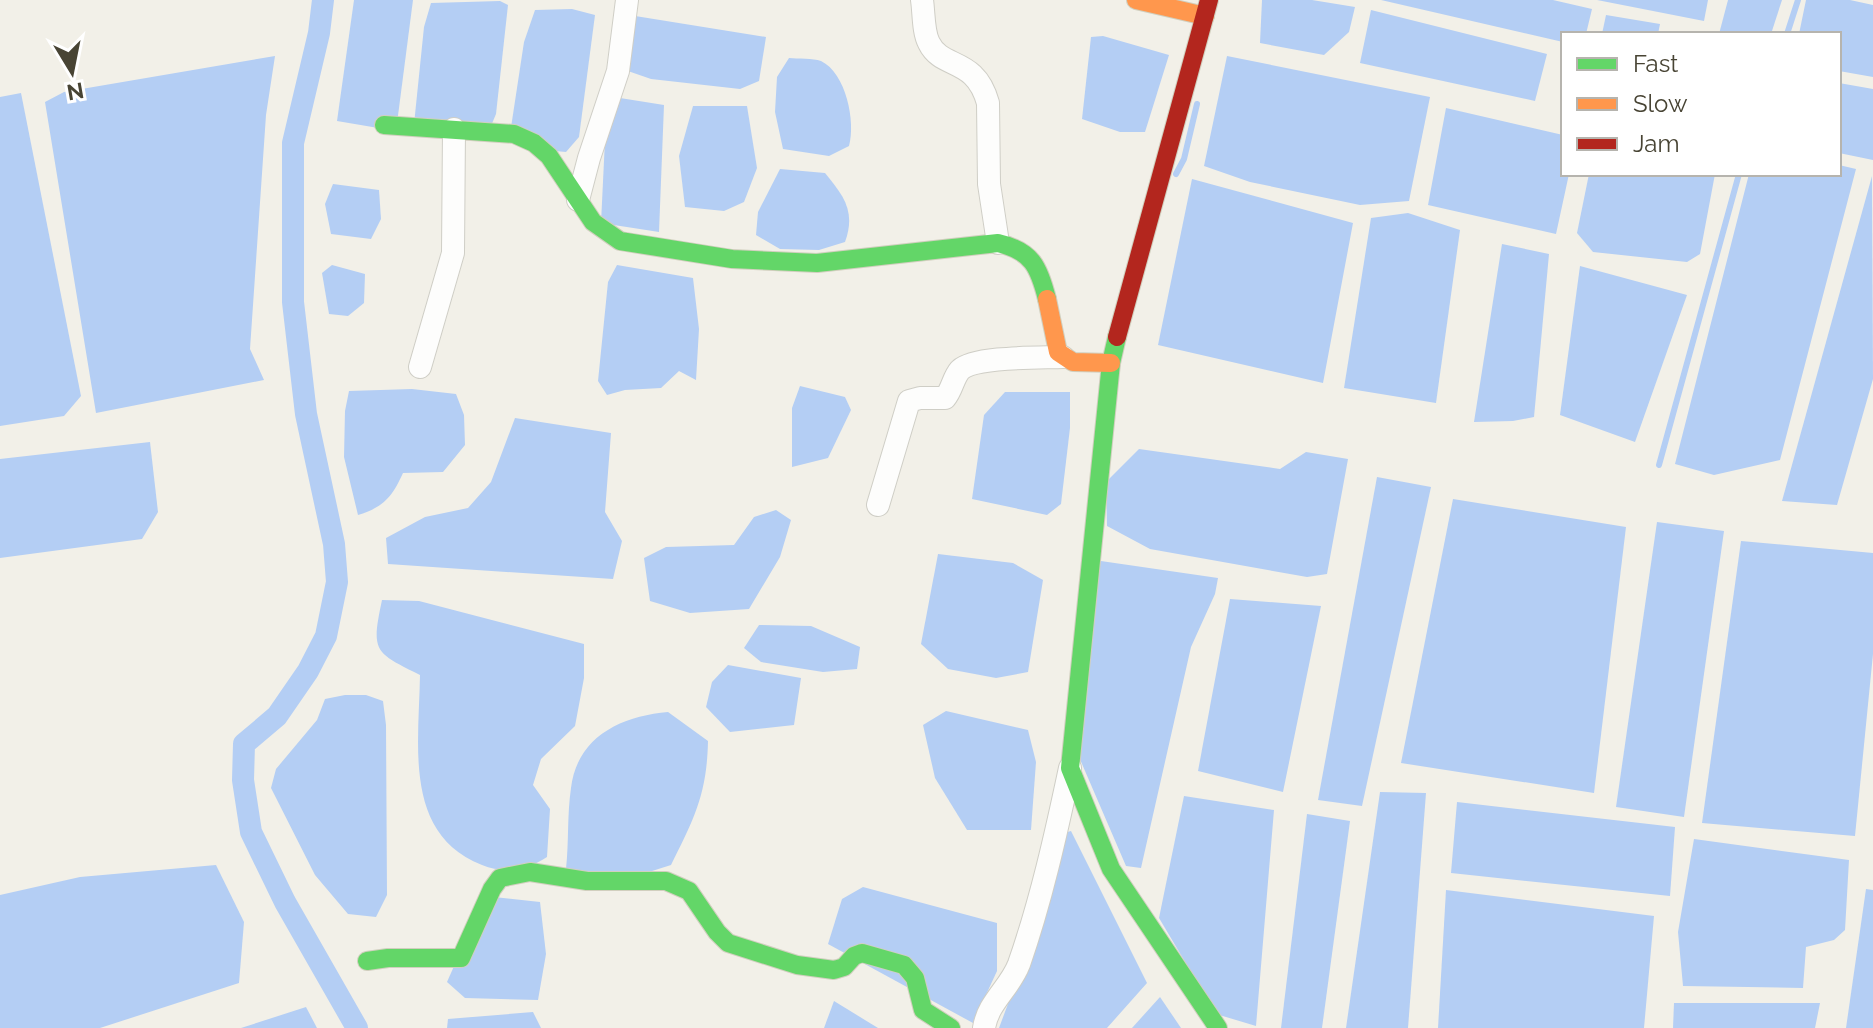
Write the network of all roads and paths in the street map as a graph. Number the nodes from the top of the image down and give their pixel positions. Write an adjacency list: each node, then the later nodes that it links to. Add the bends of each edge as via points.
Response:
1 (627, 0): 7 (street, via 618,71)
2 (922, 0): 8 (street, via 927,41 935,52 970,70 985,91)
3 (1136, 0): 4 (street)
4 (1207, 8): 10 (street)
5 (384, 125): 6 (street)
6 (454, 129): 7 (street, via 514,134 536,144); 11 (street, via 453,253)
7 (578, 200): 8 (street, via 604,235 732,259 817,263)
8 (998, 243): 9 (street, via 1031,259)
9 (1063, 357): 10 (street); 12 (street, via 968,365 945,398 909,401)
10 (1111, 363): 13 (street)
11 (420, 367)
12 (878, 505)
13 (1070, 768): 16 (street, via 1017,968 989,1008); 17 (street, via 1111,869)
14 (367, 961): 15 (street, via 461,958 492,889 510,874 666,881 689,891 722,939 743,948 834,970 862,953 904,965 915,978 923,1010)
15 (951, 1028)
16 (984, 1028)
17 (1218, 1028)

